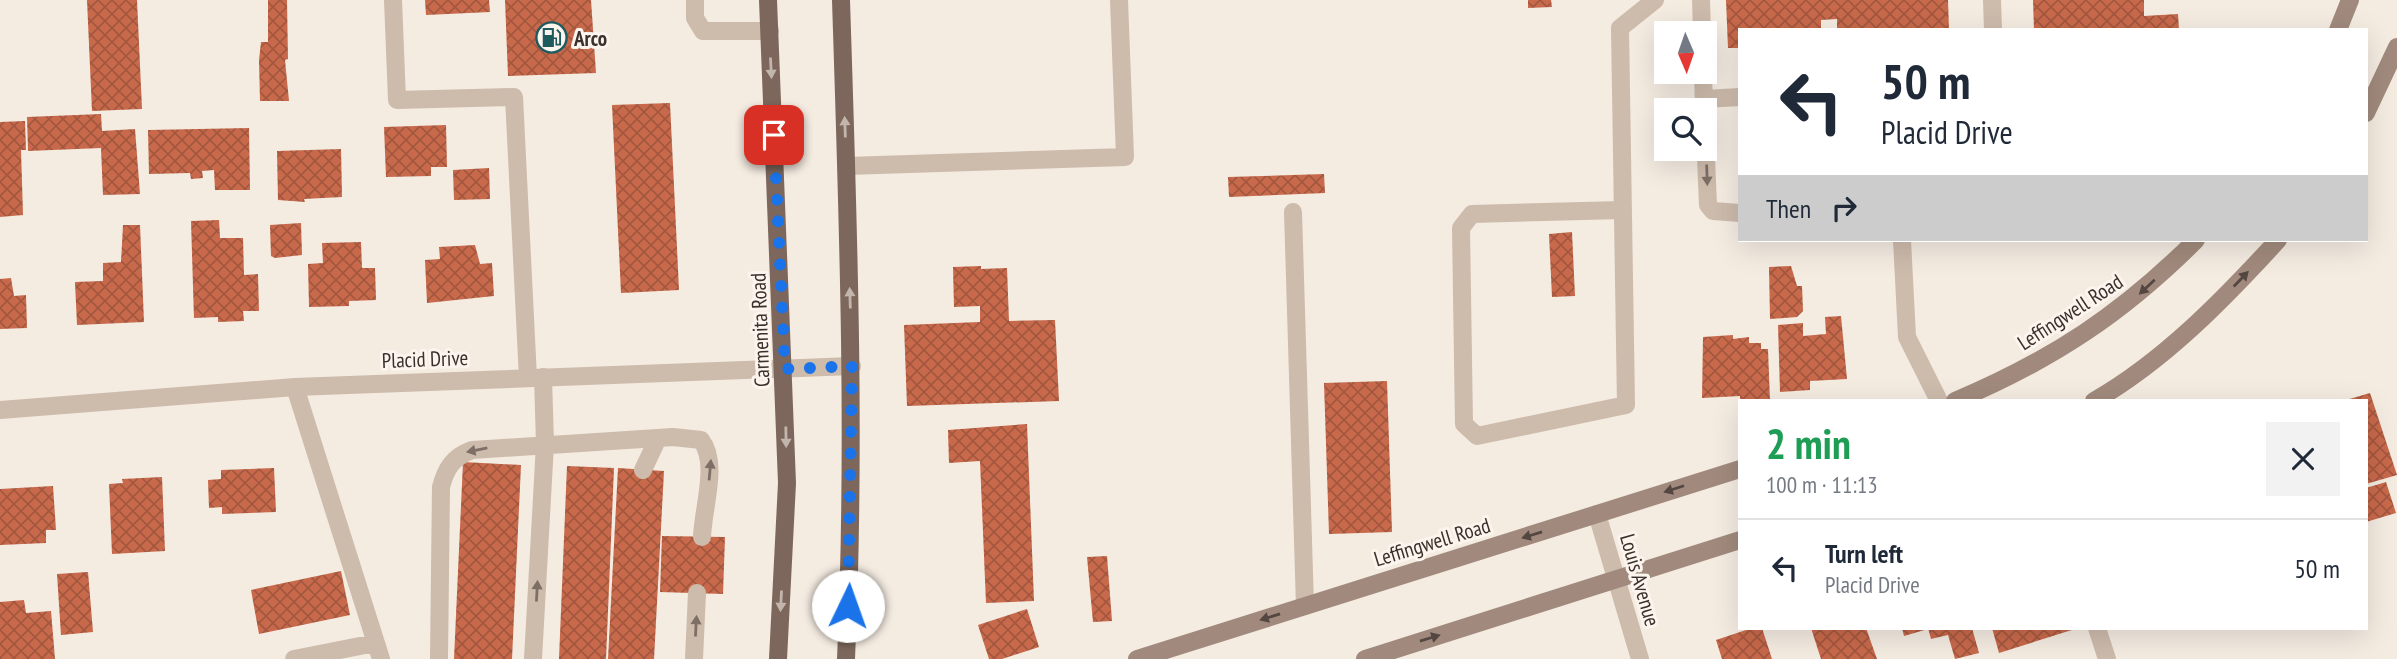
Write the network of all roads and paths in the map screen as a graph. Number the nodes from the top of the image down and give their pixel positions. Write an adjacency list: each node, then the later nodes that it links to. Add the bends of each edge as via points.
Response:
1 (393, 0): 28 (street, via 397,100 514,97)
2 (695, 0): 13 (street, via 695,18 703,31)
3 (768, 0): 13 (main road, Carmenita Road)
4 (841, 0): 19 (main road, one-way to 4)
5 (1119, 0): 19 (street, via 1125,157)
6 (1656, 0): 20 (street, via 1619,27)
7 (1701, 0): 10 (street)
8 (1992, 0): 11 (street)
9 (2350, 0): 12 (main road)
10 (1702, 21)
11 (1993, 28)
12 (2339, 28)
13 (769, 31): 27 (main road, Carmenita Road, one-way to 27)
14 (2397, 47): 17 (main road)
15 (1738, 98): 16 (street)
16 (1717, 103)
17 (2368, 110)
18 (1706, 161): 22 (street, one-way to 22, via 1708,205 1713,211)
19 (847, 166): 26 (main road, one-way to 19)
20 (1622, 210): 20 (street, via 1472,214 1461,228 1464,424 1477,436 1626,405)
21 (1293, 212): 43 (street)
22 (1738, 213)
23 (1902, 242): 30 (street, via 1907,337)
24 (2194, 242): 31 (main road, Leffingwell Road, one-way to 31, via 2137,296 2054,354)
25 (2276, 242): 32 (main road, one-way to 25, via 2202,318)
26 (852, 366): 27 (street, Placid Drive); 51 (main road)
27 (785, 369): 28 (street, Placid Drive); 50 (main road, Carmenita Road, one-way to 50, via 787,483)
28 (535, 378): 29 (street, Placid Drive); 35 (street)
29 (295, 387): 33 (street, Placid Drive); 45 (street)
30 (1938, 399)
31 (1959, 399)
32 (2097, 399)
33 (0, 410)
34 (658, 438): 35 (street); 36 (street); 39 (street, one-way to 34, via 710,456 701,440)
35 (545, 444): 47 (street, one-way to 47, via 472,450 452,460 446,470 439,511); 48 (street, one-way to 35)
36 (643, 470)
37 (1738, 470): 38 (main road, Leffingwell Road, one-way to 38)
38 (1597, 514): 41 (street, Louis Avenue); 43 (main road, Leffingwell Road, one-way to 43)
39 (702, 537)
40 (1738, 541): 41 (main road)
41 (1617, 580): 53 (main road, one-way to 41); 54 (street, Louis Avenue)
42 (697, 593): 49 (street, one-way to 42)
43 (1305, 606): 52 (main road, Leffingwell Road, one-way to 52)
44 (2098, 630): 55 (street)
45 (378, 651): 46 (street)
46 (294, 659)
47 (439, 659)
48 (533, 659)
49 (694, 659)
50 (778, 659)
51 (846, 659)
52 (1137, 659)
53 (1365, 659)
54 (1640, 659)
55 (2107, 659)

